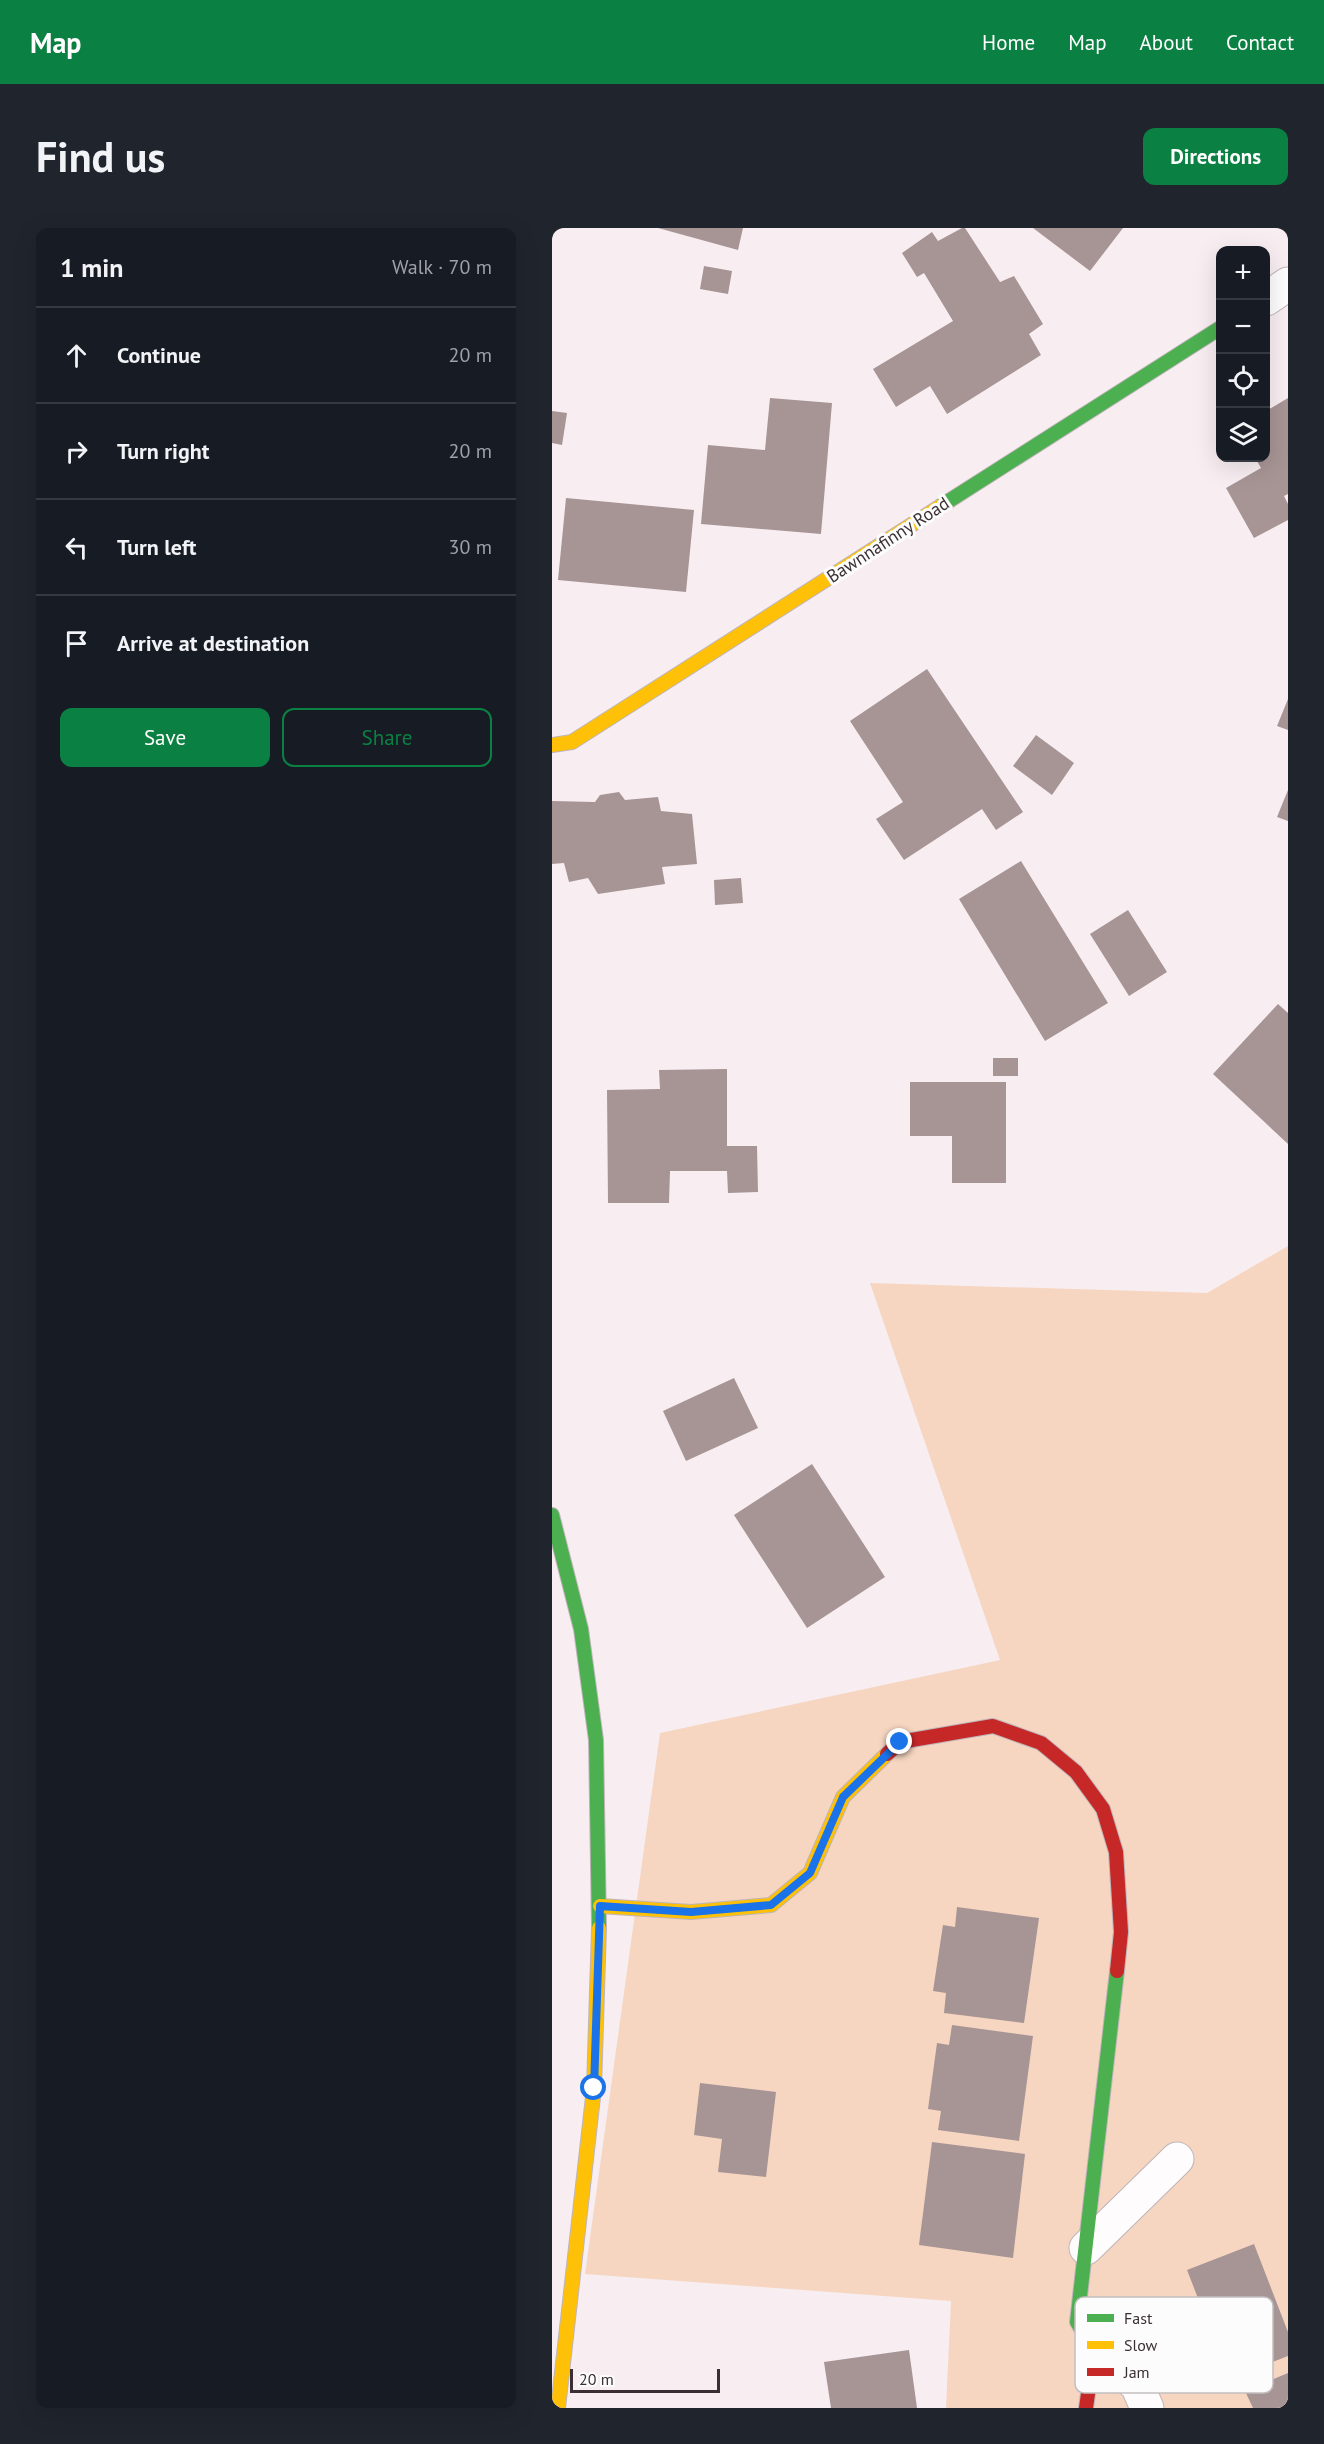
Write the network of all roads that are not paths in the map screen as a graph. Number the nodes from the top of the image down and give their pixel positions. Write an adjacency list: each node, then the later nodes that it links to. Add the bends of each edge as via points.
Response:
1 (1288, 284): 2 (street)
2 (1270, 296)
3 (1216, 331): 4 (street, Bawnnafinny Road, via 572,742)
4 (552, 745)
5 (552, 1515): 6 (street, via 581,1629 594,1729)
6 (600, 1906): 8 (street, via 691,1912 771,1905 810,1873 843,1797 900,1742 993,1726 1041,1743 1076,1772 1103,1809 1116,1852 1121,1932); 10 (street, via 594,2088)
7 (1177, 2159): 8 (street)
8 (1086, 2248): 9 (street)
9 (1080, 2297)
10 (557, 2388)
11 (1088, 2393): 13 (street)
12 (1140, 2393): 14 (street)
13 (1086, 2408)
14 (1147, 2408)

